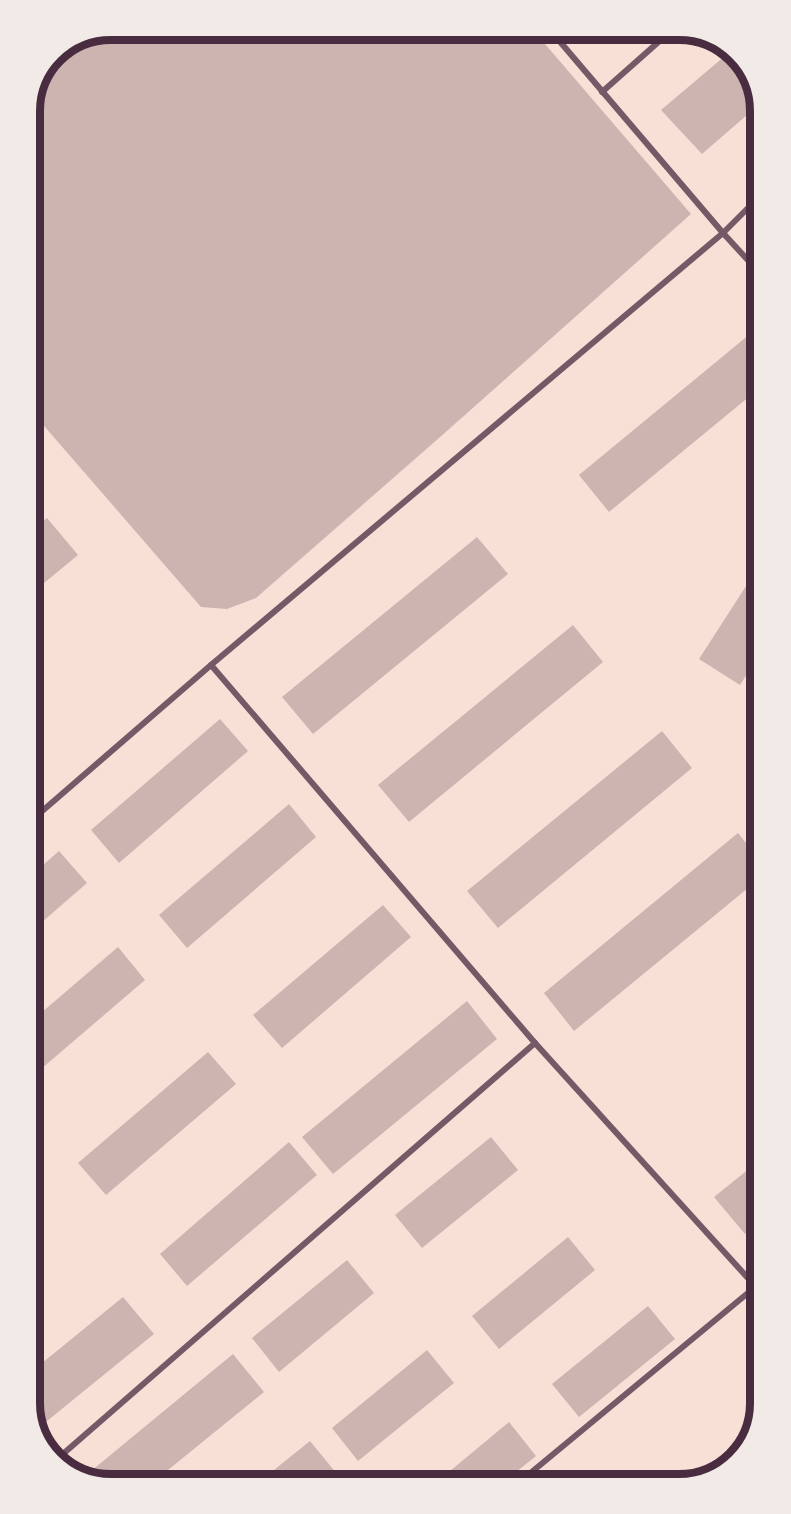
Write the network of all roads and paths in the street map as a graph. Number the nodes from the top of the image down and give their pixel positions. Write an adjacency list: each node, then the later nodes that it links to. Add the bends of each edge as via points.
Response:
1 (559, 41): 3 (street)
2 (660, 41): 3 (street)
3 (602, 92): 5 (street)
4 (750, 207): 5 (street)
5 (723, 233): 6 (street); 7 (street)
6 (750, 262)
7 (211, 665): 8 (street); 9 (street)
8 (40, 813)
9 (535, 1043): 10 (street); 12 (street)
10 (750, 1276)
11 (750, 1292): 13 (street)
12 (63, 1454)
13 (530, 1474)

